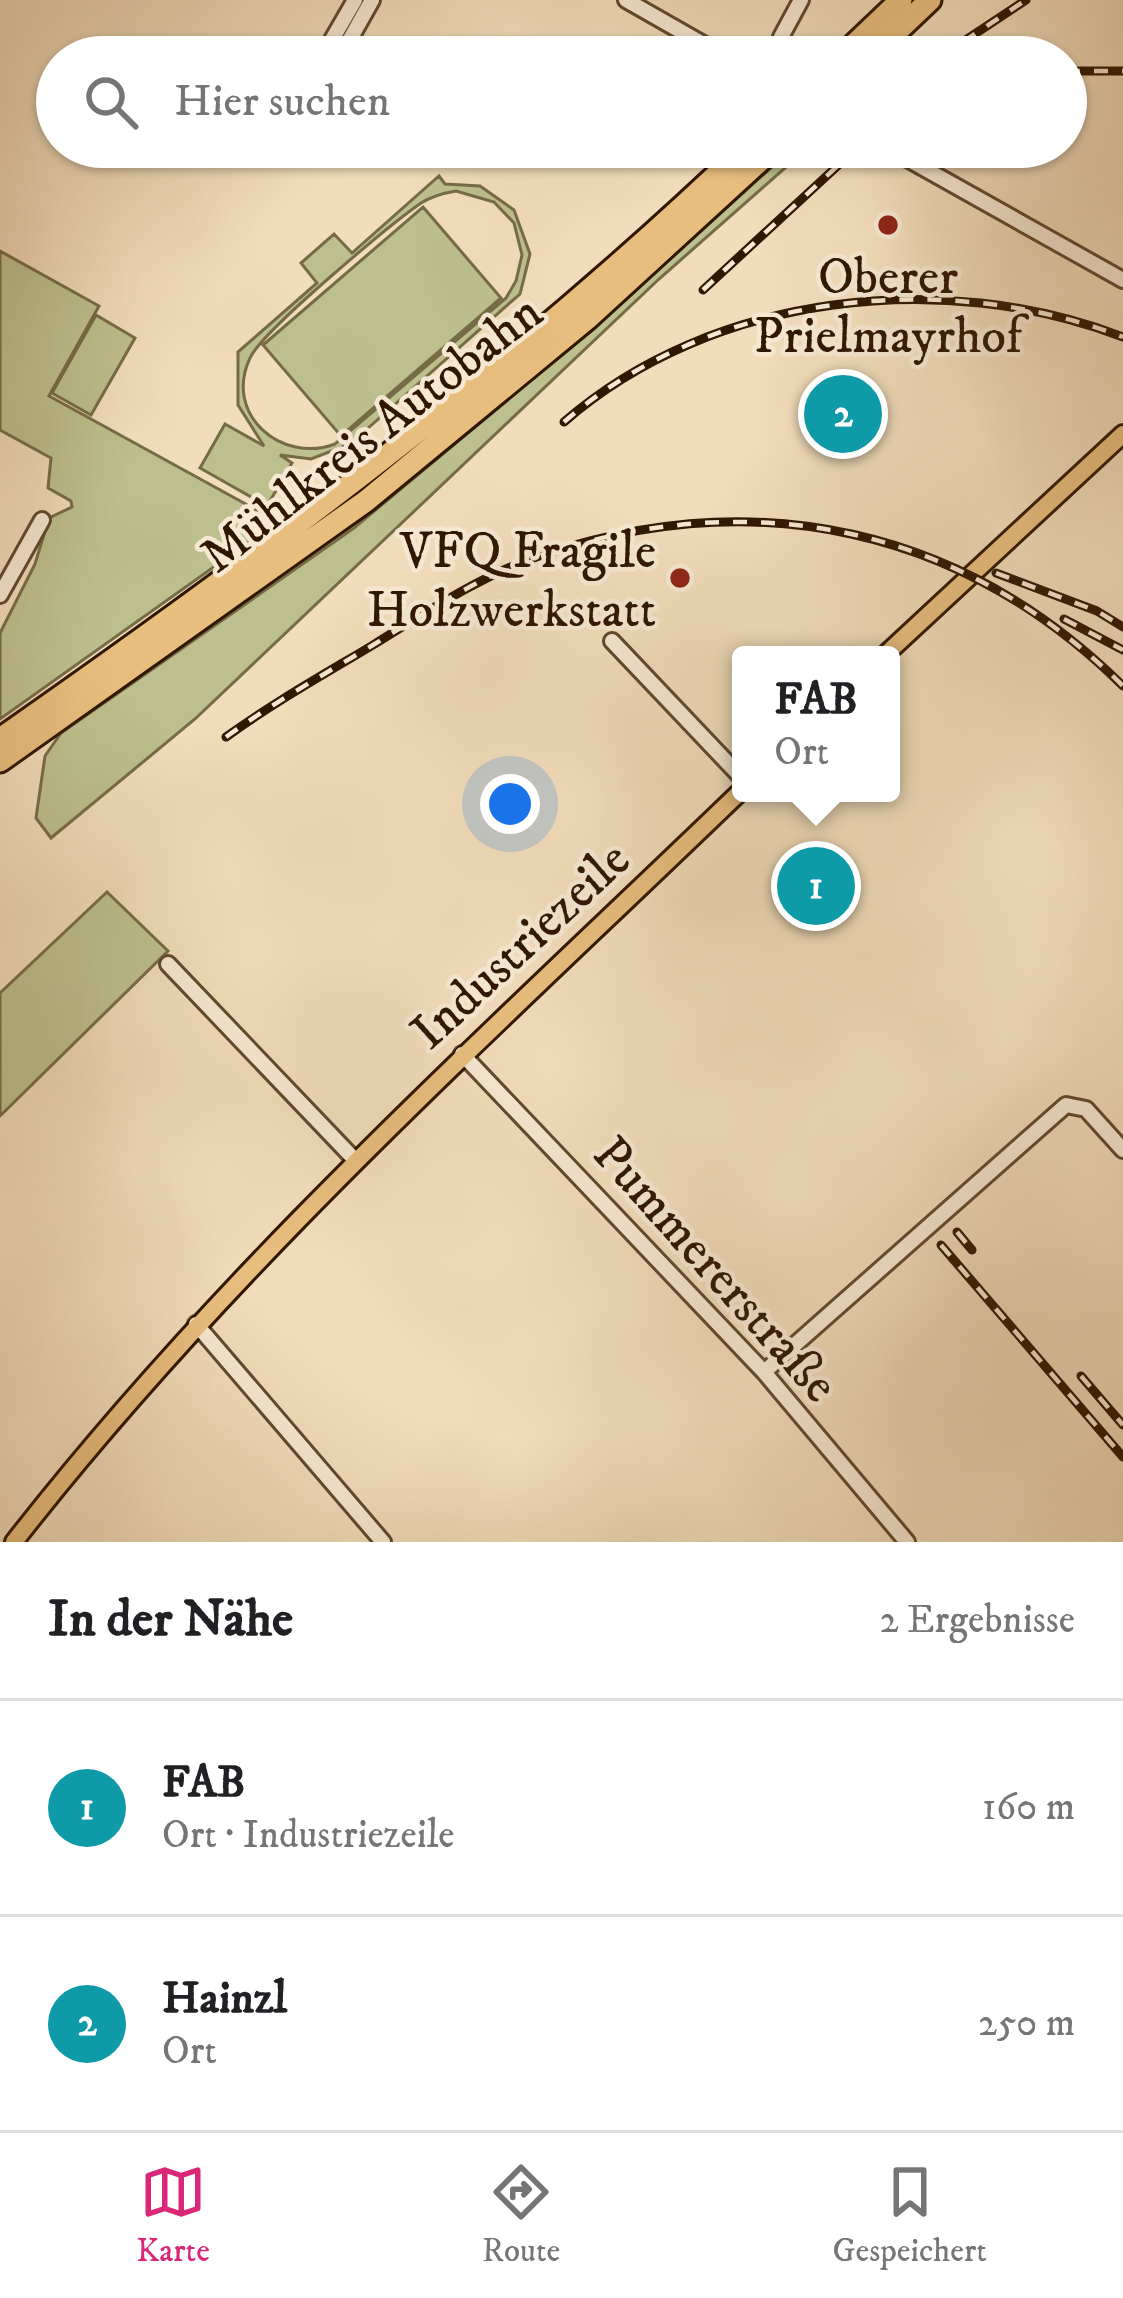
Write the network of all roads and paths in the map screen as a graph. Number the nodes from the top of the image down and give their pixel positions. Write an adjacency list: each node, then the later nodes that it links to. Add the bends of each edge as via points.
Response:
1 (355, 0): 7 (street)
2 (372, 0): 8 (street)
3 (626, 0): 9 (street)
4 (801, 0): 10 (street)
5 (901, 0): 11 (highway)
6 (930, 0): 12 (highway)
7 (334, 36)
8 (352, 36)
9 (689, 36)
10 (782, 36)
11 (863, 36)
12 (892, 36)
13 (722, 168): 22 (highway, Mühlkreis Autobahn, via 411,440)
14 (752, 168): 23 (highway, Mühlkreis Autobahn, via 366,501)
15 (923, 168): 16 (street)
16 (1123, 280)
17 (1123, 434): 21 (main road)
18 (42, 520): 19 (street)
19 (0, 595)
20 (612, 641): 24 (street)
21 (895, 646)
22 (0, 739)
23 (0, 761)
24 (732, 768)
25 (732, 799): 27 (main road, Industriezeile)
26 (168, 964): 29 (street)
27 (462, 1054): 29 (main road, Industriezeile); 31 (street, Pummererstraße)
28 (1123, 1150): 31 (street, via 1086,1109 1066,1105)
29 (355, 1160): 30 (main road, Industriezeile)
30 (196, 1324): 32 (main road, Industriezeile); 33 (street)
31 (764, 1372): 34 (street, Pummererstraße)
32 (14, 1542)
33 (383, 1542)
34 (907, 1542)

